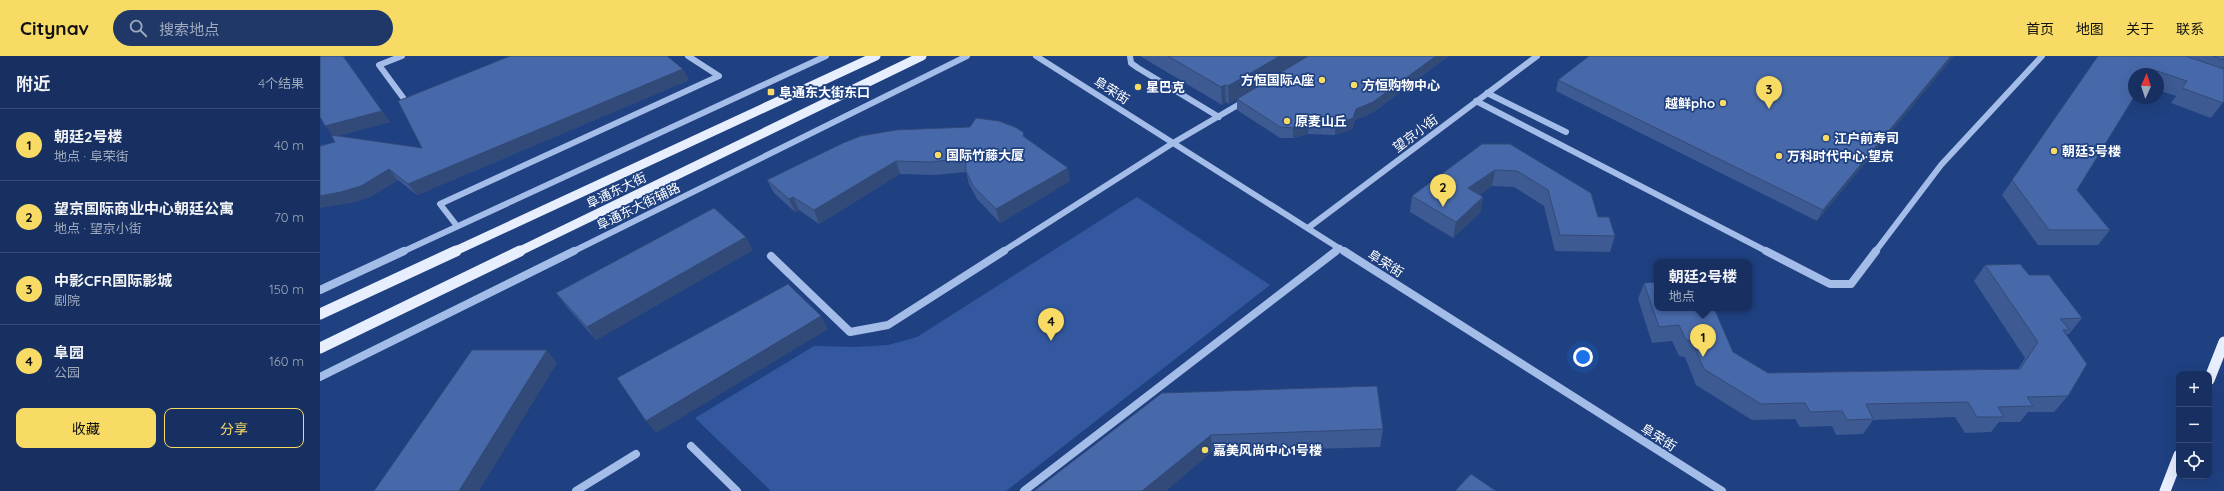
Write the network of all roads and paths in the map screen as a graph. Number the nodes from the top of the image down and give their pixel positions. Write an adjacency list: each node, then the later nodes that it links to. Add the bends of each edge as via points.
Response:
1 (402, 56): 13 (street, via 379,65 407,103)
2 (688, 56): 18 (street, via 719,76 440,204)
3 (826, 56): 18 (street)
4 (876, 56): 23 (main road, 阜通东大街)
5 (922, 56): 25 (main road, 阜通东大街)
6 (967, 56): 27 (street, 阜通东大街辅路)
7 (1036, 56): 17 (street, 阜荣街)
8 (1130, 56): 15 (street, via 1131,63 1138,68)
9 (1537, 56): 11 (street, 望京小街)
10 (2042, 56): 14 (street, via 1941,165 1851,284 1830,284)
11 (1487, 93): 14 (street, 望京小街); 16 (street)
12 (1251, 97): 15 (street)
13 (414, 100)
14 (1476, 102): 19 (street, 望京小街)
15 (1219, 117): 17 (street)
16 (1566, 132)
17 (1173, 143): 19 (street, 阜荣街); 21 (street, via 888,325 850,332)
18 (457, 226): 22 (street)
19 (1308, 228): 20 (street, 阜荣街)
20 (1340, 248): 33 (street); 34 (street, 阜荣街)
21 (771, 256)
22 (320, 290)
23 (320, 314)
24 (2224, 342): 26 (main road)
25 (320, 348)
26 (2212, 372)
27 (320, 377)
28 (691, 446): 32 (street)
29 (636, 454): 31 (street)
30 (2176, 463): 35 (main road)
31 (576, 491)
32 (737, 491)
33 (1024, 491)
34 (1722, 491)
35 (2165, 491)

